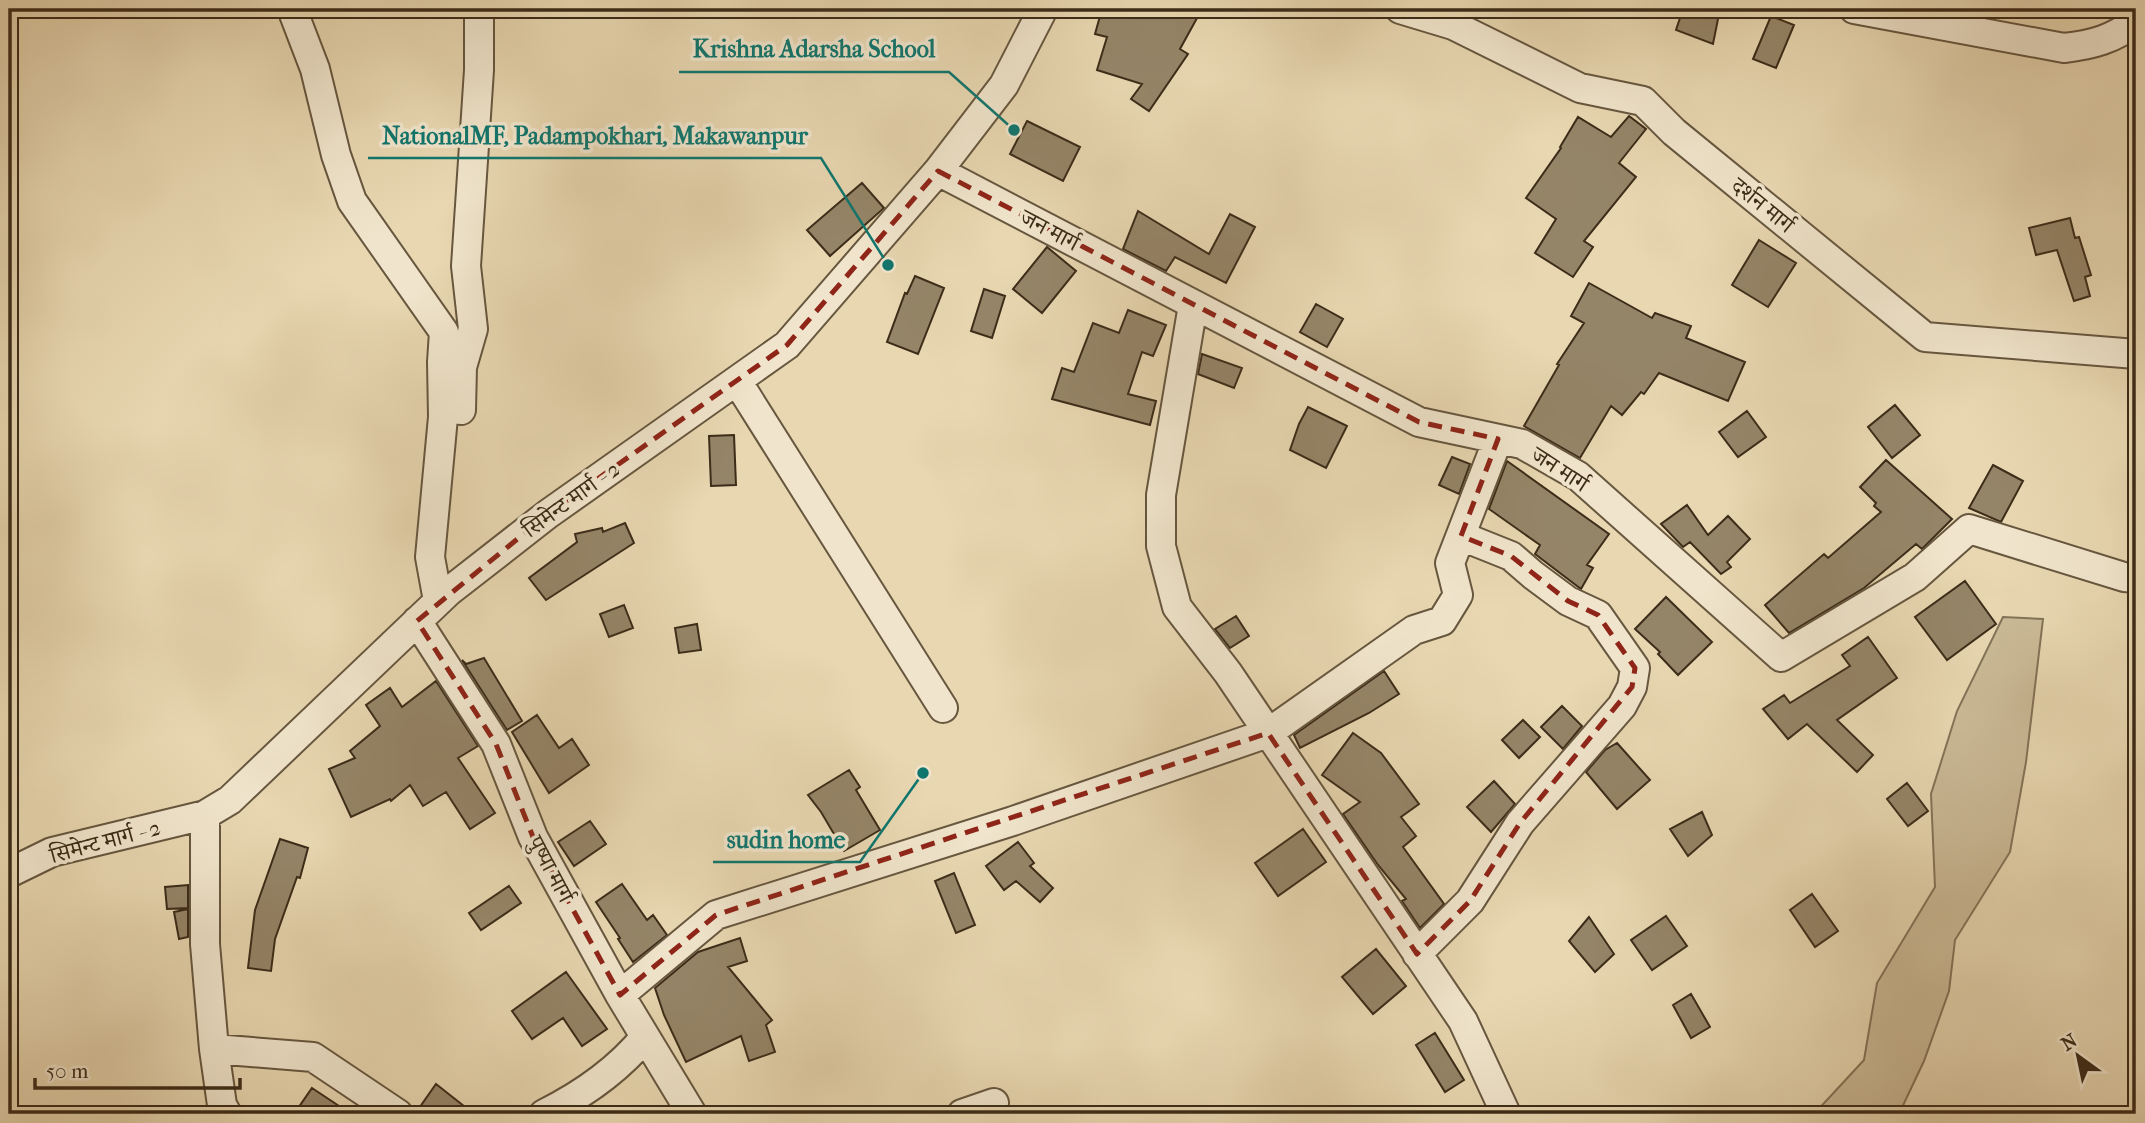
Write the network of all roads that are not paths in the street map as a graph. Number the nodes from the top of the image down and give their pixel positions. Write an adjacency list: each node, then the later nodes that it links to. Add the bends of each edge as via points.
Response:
1 (292, 9): 12 (street, via 315,69 352,201 444,332)
2 (479, 9): 12 (street, via 466,266 473,329 461,367 457,457)
3 (1043, 9): 7 (street, सिमेन्ट मार्ग - 2, via 1004,85)
4 (1400, 9): 9 (street, दर्शन मार्ग, via 1453,25 1580,88 1643,101 1674,132 1925,337)
5 (1854, 9): 6 (street, via 2063,48 2090,45 2122,33)
6 (2136, 21)
7 (937, 171): 8 (street, जन मार्ग); 10 (street, सिमेन्ट मार्ग - 2, via 787,345)
8 (1193, 305): 11 (street, जन मार्ग, via 1419,422); 18 (street, via 1161,495 1161,546 1177,607)
9 (2136, 354)
10 (737, 381): 15 (street, सिमेन्ट मार्ग - 2, via 548,514); 17 (street)
11 (1498, 439): 13 (street); 14 (street, जन मार्ग, via 1522,444 1578,476 1782,657 1915,577 1969,529)
12 (437, 483): 15 (street, via 430,557)
13 (1461, 536): 18 (street, via 1450,563 1458,595 1442,621 1414,630); 21 (street, via 1511,556 1568,601 1598,615 1635,668 1635,676 1622,706 1520,823 1470,901)
14 (2136, 578)
15 (438, 601): 16 (street, सिमेन्ट मार्ग - 2)
16 (417, 621): 19 (street, सिमेन्ट मार्ग - 2, via 230,800); 22 (street, पुष्पा मार्ग, via 496,744 533,837)
17 (943, 708)
18 (1268, 733): 21 (street); 22 (street, via 1013,821 716,915)
19 (205, 816): 20 (street, सिमेन्ट मार्ग - 2, via 52,852); 24 (street, via 205,944)
20 (9, 873)
21 (1418, 954): 31 (street, via 1463,1021)
22 (620, 995): 23 (street, पुष्पा मार्ग)
23 (645, 1037): 28 (street, via 629,1057 574,1100); 29 (street, पुष्पा मार्ग)
24 (214, 1049): 26 (street); 27 (street, via 313,1057)
25 (994, 1103): 30 (street)
26 (227, 1114)
27 (398, 1114)
28 (544, 1114)
29 (692, 1114)
30 (962, 1114)
31 (1506, 1114)

